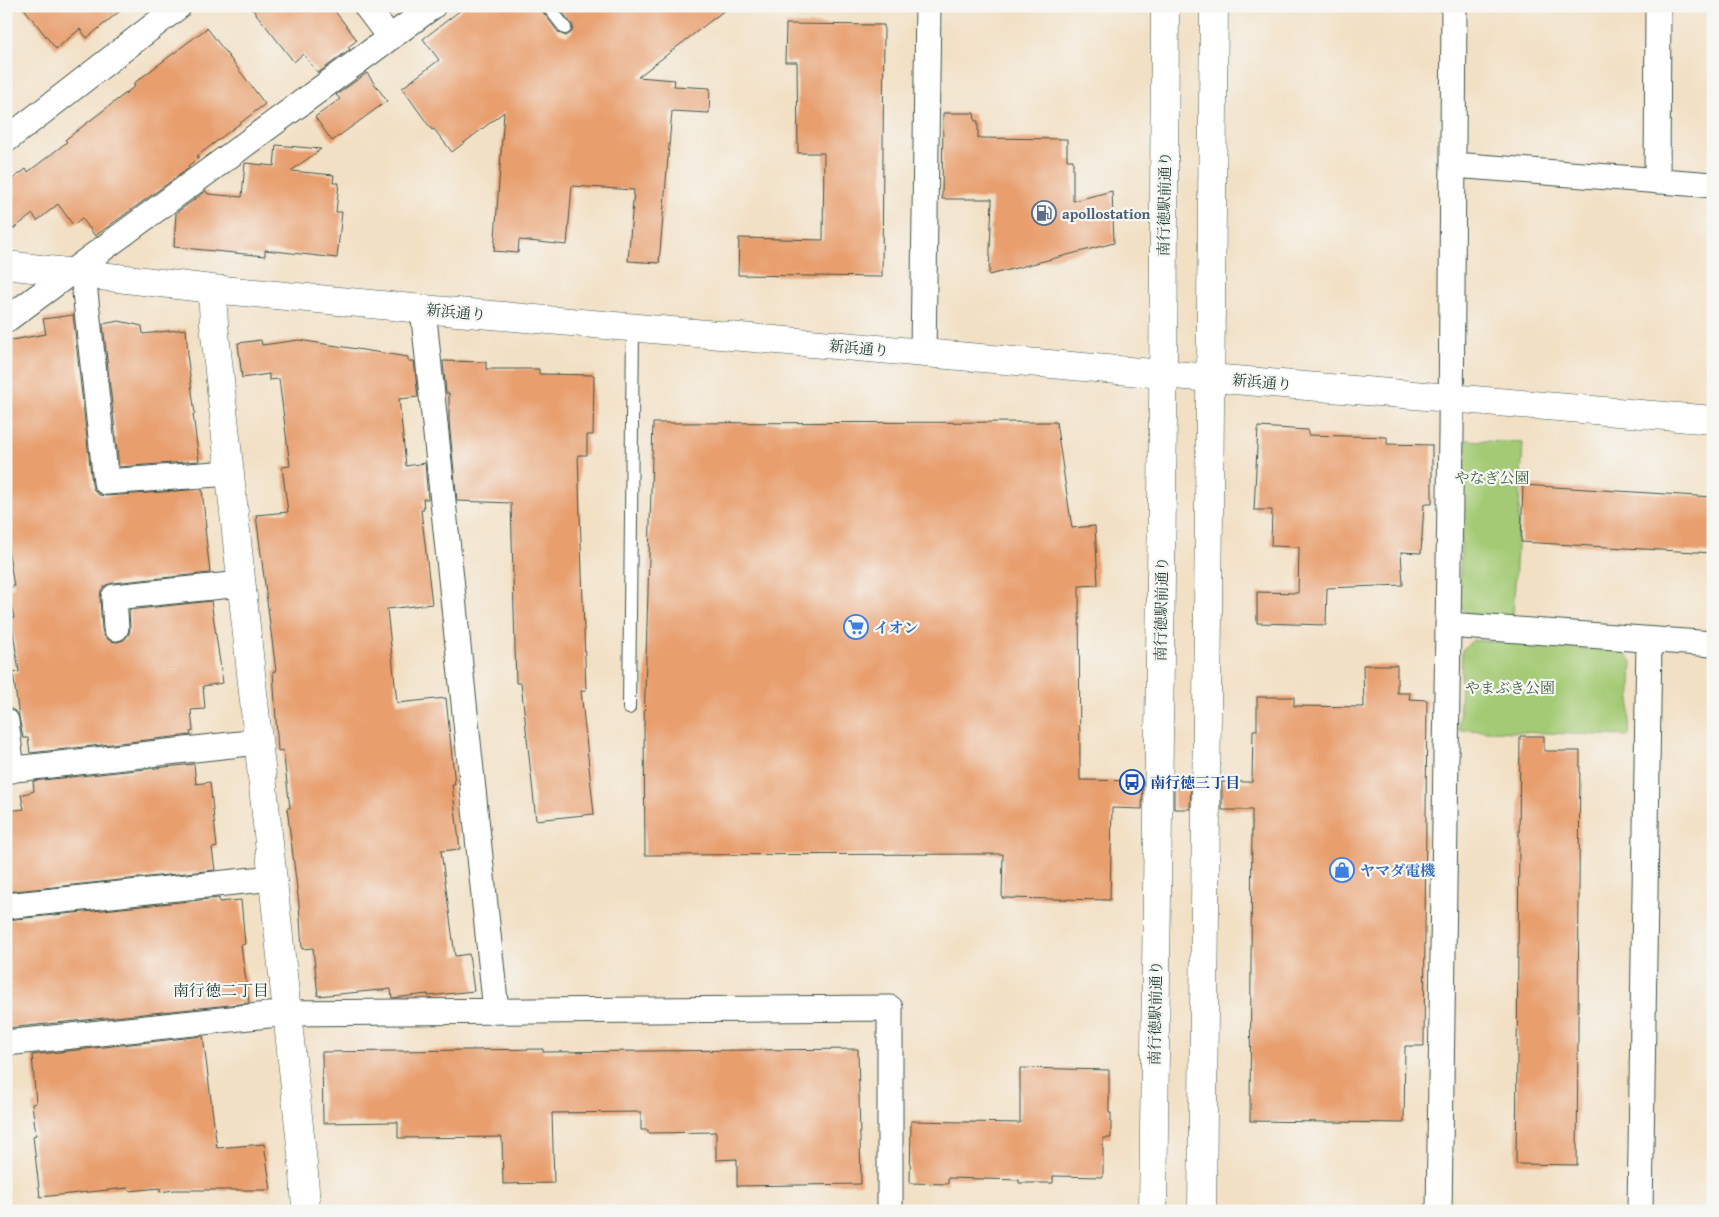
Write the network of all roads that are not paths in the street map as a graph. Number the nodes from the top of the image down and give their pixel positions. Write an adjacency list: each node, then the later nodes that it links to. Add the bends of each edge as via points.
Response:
1 (179, 6): 12 (street)
2 (366, 6): 11 (street)
3 (433, 6): 11 (street)
4 (548, 6): 10 (lane)
5 (928, 6): 22 (street)
6 (1166, 6): 23 (street, 南行徳駅前通り)
7 (1214, 6): 24 (street)
8 (1454, 6): 13 (street)
9 (1658, 6): 14 (street)
10 (565, 28)
11 (390, 38): 17 (street)
12 (6, 140)
13 (1454, 165): 14 (street); 25 (street)
14 (1657, 181): 15 (street)
15 (1713, 185)
16 (6, 265): 17 (street, 新浜通り)
17 (77, 273): 18 (street, 新浜通り); 20 (street); 27 (street, via 106,482)
18 (212, 289): 19 (street, 新浜通り); 27 (street)
19 (423, 309): 21 (street, 新浜通り); 39 (street)
20 (6, 320)
21 (633, 328): 22 (street, 新浜通り); 33 (lane)
22 (922, 353): 23 (street, 新浜通り)
23 (1163, 374): 24 (street, 新浜通り); 44 (street, 南行徳駅前通り)
24 (1211, 378): 25 (street, 新浜通り); 45 (street)
25 (1452, 399): 26 (street, 新浜通り); 29 (street)
26 (1713, 420)
27 (230, 473): 28 (street)
28 (242, 584): 30 (street, via 114,597); 35 (street)
29 (1448, 625): 31 (street); 46 (street)
30 (116, 628)
31 (1649, 640): 32 (street); 47 (street)
32 (1713, 644)
33 (629, 708)
34 (6, 721): 36 (street)
35 (258, 742): 36 (street); 37 (street)
36 (9, 770)
37 (273, 878): 38 (street); 40 (street)
38 (6, 906)
39 (496, 1011): 40 (street); 43 (street, via 890,1008)
40 (287, 1013): 41 (street); 42 (street)
41 (6, 1043)
42 (306, 1211)
43 (890, 1211)
44 (1153, 1211)
45 (1202, 1211)
46 (1439, 1211)
47 (1640, 1211)

